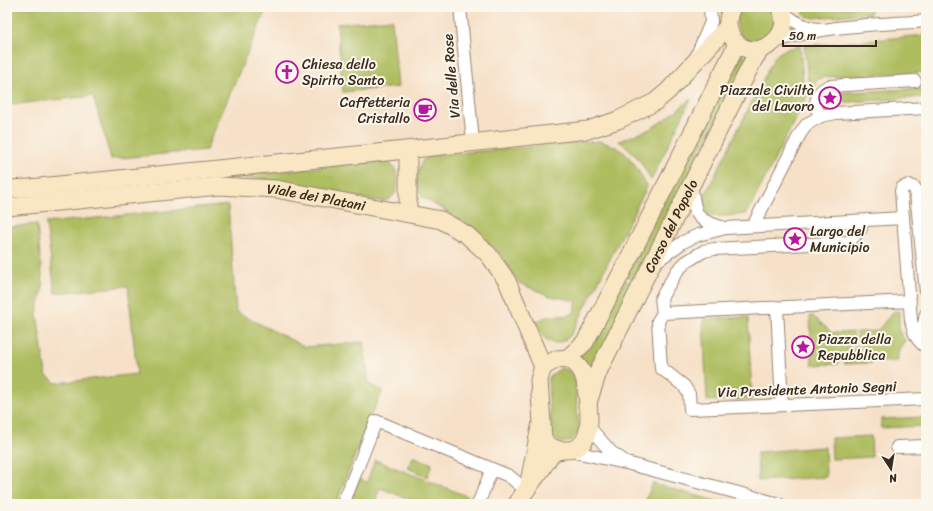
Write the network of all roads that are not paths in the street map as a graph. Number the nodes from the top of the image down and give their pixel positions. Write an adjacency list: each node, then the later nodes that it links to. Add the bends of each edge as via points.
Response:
1 (460, 7): 14 (street, Via delle Rose)
2 (710, 7): 10 (street, via 711,22)
3 (716, 7): 5 (street)
4 (783, 11): 7 (street, via 800,25); 9 (street, Corso del Popolo, via 784,25 781,33)
5 (729, 18): 8 (street, via 731,36); 10 (street, Viale dei Platani)
6 (926, 21): 7 (street)
7 (821, 30): 9 (street)
8 (737, 44): 9 (street, via 748,50); 32 (street, Corso del Popolo, via 585,342)
9 (766, 46): 16 (street, Corso del Popolo, via 754,58)
10 (691, 67): 14 (street, Viale dei Platani, via 654,102 618,120 588,130)
11 (915, 81): 13 (street, via 829,86 822,89 815,106)
12 (926, 108): 13 (street)
13 (821, 116): 22 (street, via 807,124 800,134)
14 (473, 142): 15 (street, Viale dei Platani)
15 (408, 150): 17 (street, Viale dei Platani, via 30,188); 19 (street)
16 (691, 184): 23 (street, via 696,213 701,220); 24 (street, Corso del Popolo)
17 (7, 188)
18 (7, 207): 19 (street, Viale dei Platani, via 235,186 276,189)
19 (408, 213): 33 (street, Viale dei Platani, via 441,220 467,235 489,255 507,281)
20 (903, 218): 21 (street); 25 (street, via 901,191 909,185 915,188 916,193); 26 (street)
21 (860, 221): 22 (street); 28 (street, via 861,229 849,242 714,250 699,254 677,271 662,298)
22 (753, 226): 23 (street)
23 (726, 228): 24 (street, via 698,235 683,242)
24 (651, 266): 36 (street, Corso del Popolo, via 598,372)
25 (926, 292)
26 (910, 301): 27 (street); 31 (street, via 913,332)
27 (778, 307): 28 (street); 35 (street)
28 (663, 313): 35 (street, Via Presidente Antonio Segni, via 658,321 661,368 684,386 689,394 690,409)
29 (926, 314): 30 (street)
30 (926, 330)
31 (926, 348)
32 (568, 358): 33 (street, via 557,359); 36 (street, via 578,365 583,373)
33 (543, 367): 37 (street, via 539,380)
34 (926, 399): 35 (street, Via Presidente Antonio Segni)
35 (782, 405)
36 (588, 406): 38 (street)
37 (541, 421): 41 (street, via 543,438 547,444); 44 (street)
38 (589, 427): 41 (street, via 579,447); 42 (street, via 612,452)
39 (926, 446): 40 (street)
40 (897, 447)
41 (565, 450): 42 (street); 44 (street, via 552,455)
42 (630, 464): 47 (street)
43 (492, 469): 44 (street, via 509,476); 45 (street, via 376,421); 46 (street)
44 (523, 493)
45 (343, 504)
46 (478, 504)
47 (779, 504)

